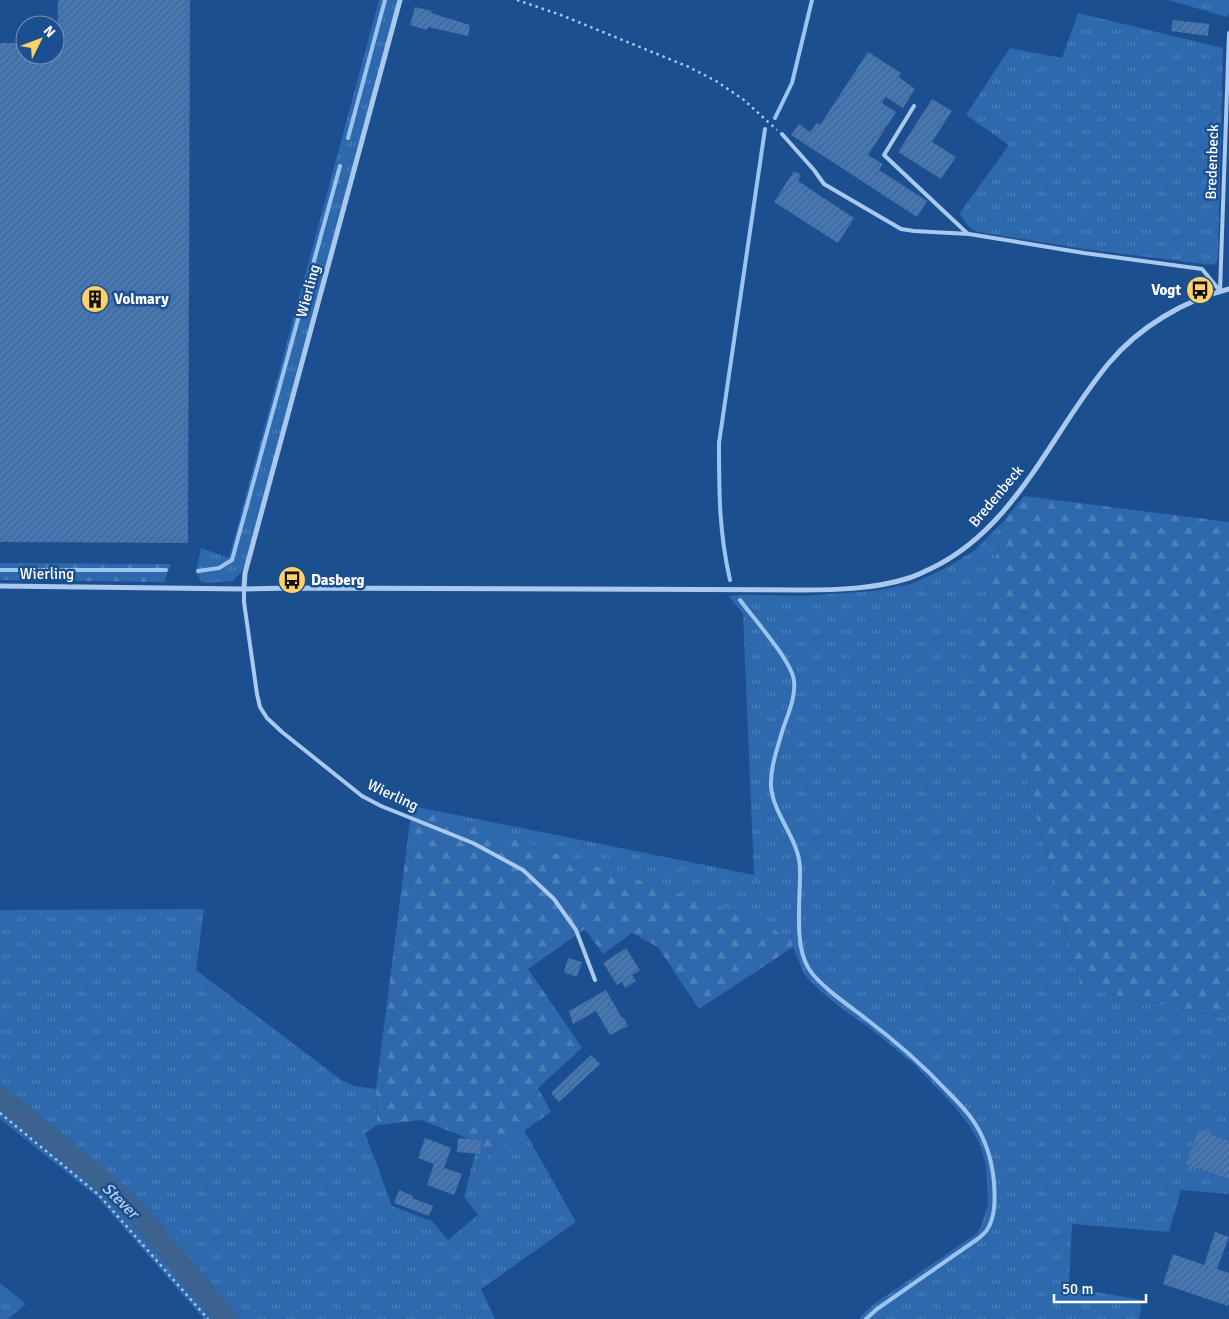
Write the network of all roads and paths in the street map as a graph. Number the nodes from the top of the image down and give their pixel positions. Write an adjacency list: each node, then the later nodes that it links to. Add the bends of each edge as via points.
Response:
1 (400, 0): 10 (street, Wierling, via 247,564)
2 (517, 0): 5 (path, via 689,67 744,100)
3 (1229, 33): 8 (lane, Bredenbeck)
4 (914, 106): 6 (lane, via 884,155)
5 (782, 134): 6 (lane, via 824,184 900,229)
6 (969, 234): 8 (lane, via 1202,269)
7 (1229, 289): 8 (street, Bredenbeck)
8 (1220, 291): 11 (street, Bredenbeck, via 1156,320 1130,341 1086,393 999,517 971,544 943,563 910,578 872,587)
9 (0, 586): 10 (street, Wierling)
10 (244, 589): 11 (street, Wierling); 12 (lane, Wierling, via 257,694 267,718 362,796 473,843 522,870 554,899 576,930)
11 (725, 591)
12 (595, 980)
13 (0, 1114): 14 (path, via 99,1195)
14 (208, 1319)

